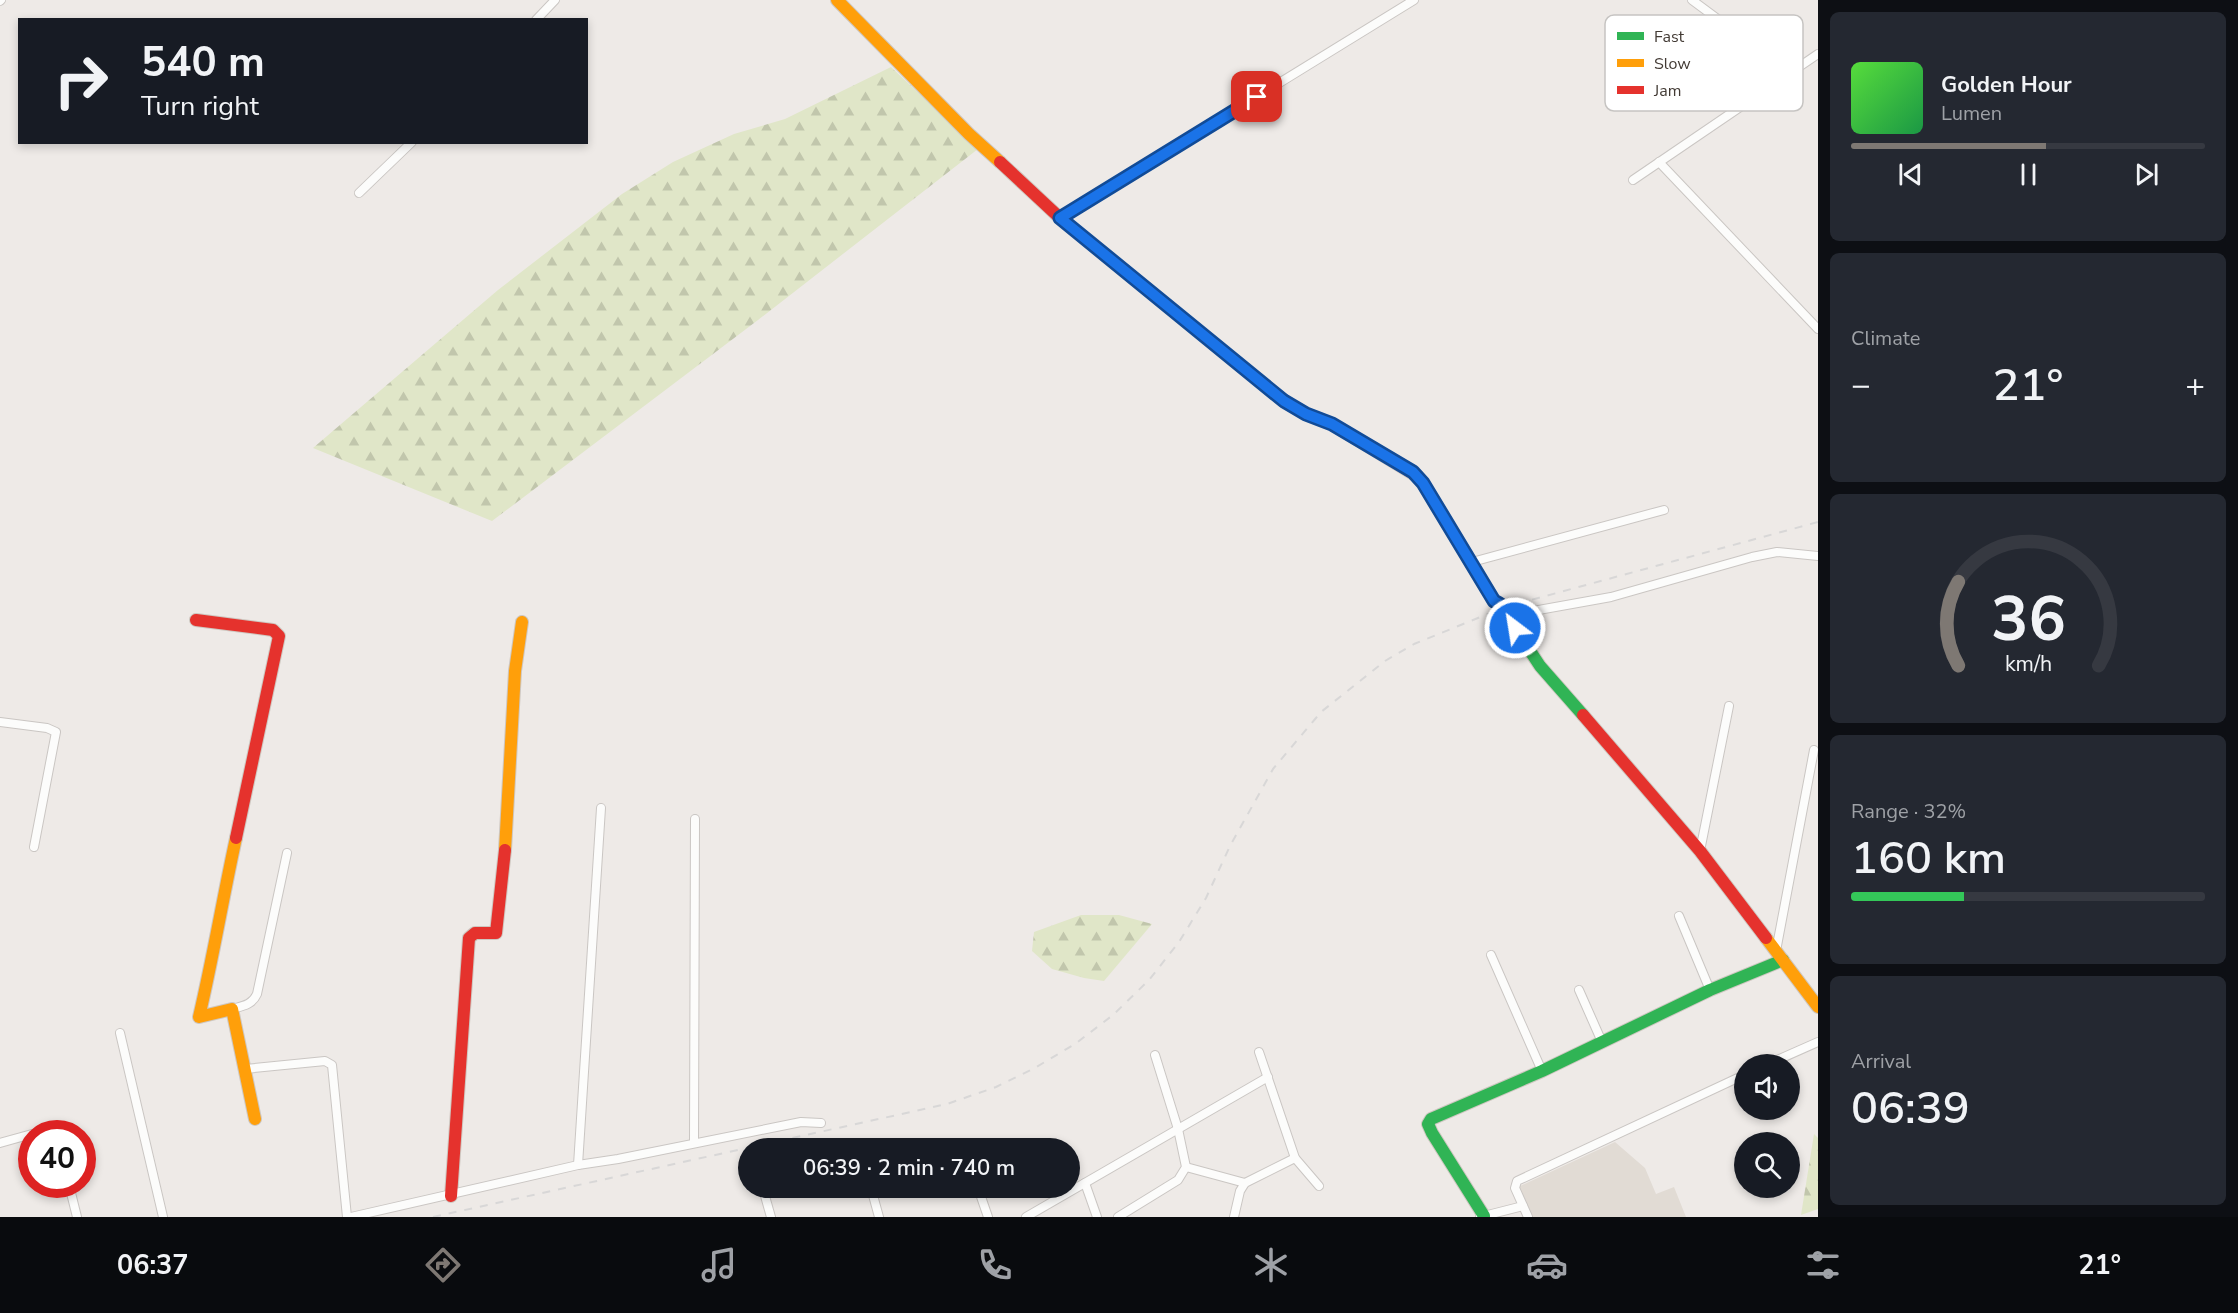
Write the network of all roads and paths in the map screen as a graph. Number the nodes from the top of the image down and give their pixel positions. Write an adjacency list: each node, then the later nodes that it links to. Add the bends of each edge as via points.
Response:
1 (555, 0): 6 (street)
2 (837, 0): 14 (street, via 969,134)
3 (1414, 0): 14 (street)
4 (1692, 0): 5 (street)
5 (1712, 15)
6 (538, 18)
7 (1818, 54): 8 (street)
8 (1803, 63)
9 (1733, 111): 11 (street)
10 (410, 144): 13 (street)
11 (1659, 162): 12 (street); 15 (street)
12 (1633, 180)
13 (359, 193)
14 (1060, 218): 18 (street, via 1284,401 1413,472)
15 (1818, 329)
16 (1664, 510): 18 (street)
17 (1818, 556): 19 (street, via 1777,552 1611,597)
18 (1472, 562): 19 (street, via 1494,601)
19 (1511, 615): 28 (street, via 1540,666)
20 (196, 620): 36 (street, via 273,630 279,636 199,1017)
21 (522, 622): 59 (street, via 515,671 498,927 496,933 475,933 468,938)
22 (1730, 706): 28 (street)
23 (0, 722): 27 (street, via 56,732)
24 (1814, 750): 32 (street)
25 (601, 808): 54 (street)
26 (695, 819): 51 (street)
27 (34, 847)
28 (1700, 851): 32 (street)
29 (287, 853): 36 (street, via 257,994 249,1004)
30 (1679, 916): 34 (street)
31 (1491, 955): 44 (street)
32 (1780, 956): 34 (street); 35 (street)
33 (1579, 990): 38 (street)
34 (1710, 990): 38 (street)
35 (1818, 1007)
36 (232, 1009): 43 (street)
37 (120, 1033): 67 (street)
38 (1602, 1042): 44 (street)
39 (1818, 1042): 41 (street)
40 (1259, 1052): 45 (street)
41 (1791, 1054)
42 (1155, 1055): 49 (street)
43 (245, 1069): 47 (street); 68 (street, via 326,1061 332,1065)
44 (1542, 1071): 65 (street, via 1435,1116 1428,1124)
45 (1268, 1077): 49 (street); 53 (street)
46 (1734, 1080): 64 (street, via 1517,1181 1515,1186)
47 (255, 1119)
48 (821, 1122): 51 (street, via 801,1122)
49 (1178, 1129): 55 (street); 56 (street)
50 (18, 1138): 52 (street)
51 (694, 1142): 54 (street)
52 (0, 1143)
53 (1294, 1158): 57 (street); 58 (street)
54 (578, 1165): 59 (street)
55 (1186, 1167): 57 (street); 74 (street, via 1178,1180)
56 (1085, 1183): 72 (street); 73 (street)
57 (1245, 1183): 75 (street)
58 (1319, 1186)
59 (451, 1196): 68 (street)
60 (72, 1198): 66 (street)
61 (766, 1198): 69 (street)
62 (874, 1198): 70 (street)
63 (981, 1198): 71 (street)
64 (1523, 1206): 65 (street); 76 (street)
65 (1482, 1216)
66 (77, 1217)
67 (163, 1217)
68 (349, 1217)
69 (771, 1217)
70 (879, 1217)
71 (988, 1217)
72 (1026, 1217)
73 (1097, 1217)
74 (1118, 1217)
75 (1234, 1217)
76 (1528, 1217)

